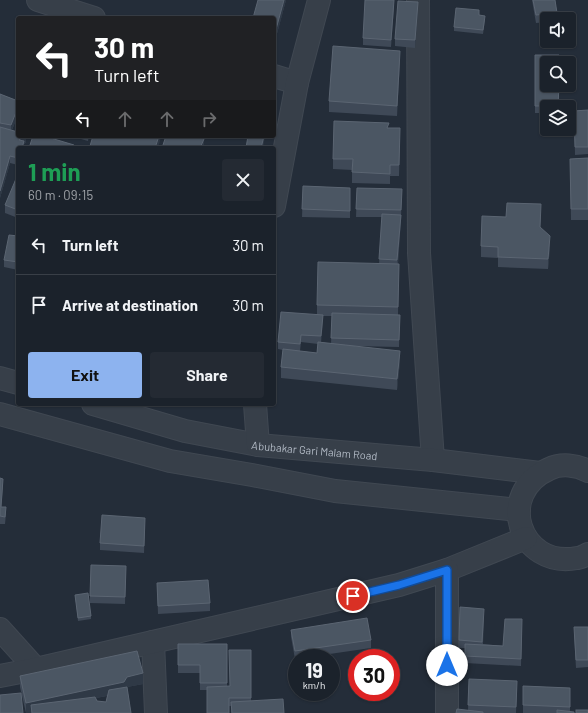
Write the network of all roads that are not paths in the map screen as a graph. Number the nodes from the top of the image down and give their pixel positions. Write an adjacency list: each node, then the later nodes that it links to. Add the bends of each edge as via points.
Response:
1 (38, 0): 4 (street)
2 (319, 0): 6 (street)
3 (418, 0): 14 (street, via 419,253)
4 (88, 16)
5 (276, 77): 6 (street)
6 (297, 84): 7 (street)
7 (276, 195)
8 (0, 378): 9 (street)
9 (16, 382)
10 (100, 406): 13 (street, Abubakar Gari Malam Road, via 185,431)
11 (255, 406): 13 (street)
12 (0, 414): 17 (street, via 170,461 335,491)
13 (258, 445): 14 (street, Abubakar Gari Malam Road)
14 (433, 460): 16 (street, Abubakar Gari Malam Road)
15 (582, 467): 16 (street, via 554,467)
16 (540, 473): 17 (street, via 529,482 522,495)
17 (519, 510): 18 (street, via 520,524)
18 (526, 538): 19 (street, via 536,549 549,557 563,560); 20 (street)
19 (588, 554)
20 (447, 570): 22 (street, via 399,585); 26 (street)
21 (0, 629): 23 (street)
22 (153, 642): 23 (street); 25 (street)
23 (36, 669): 24 (street)
24 (0, 676)
25 (156, 713)
26 (447, 713)

